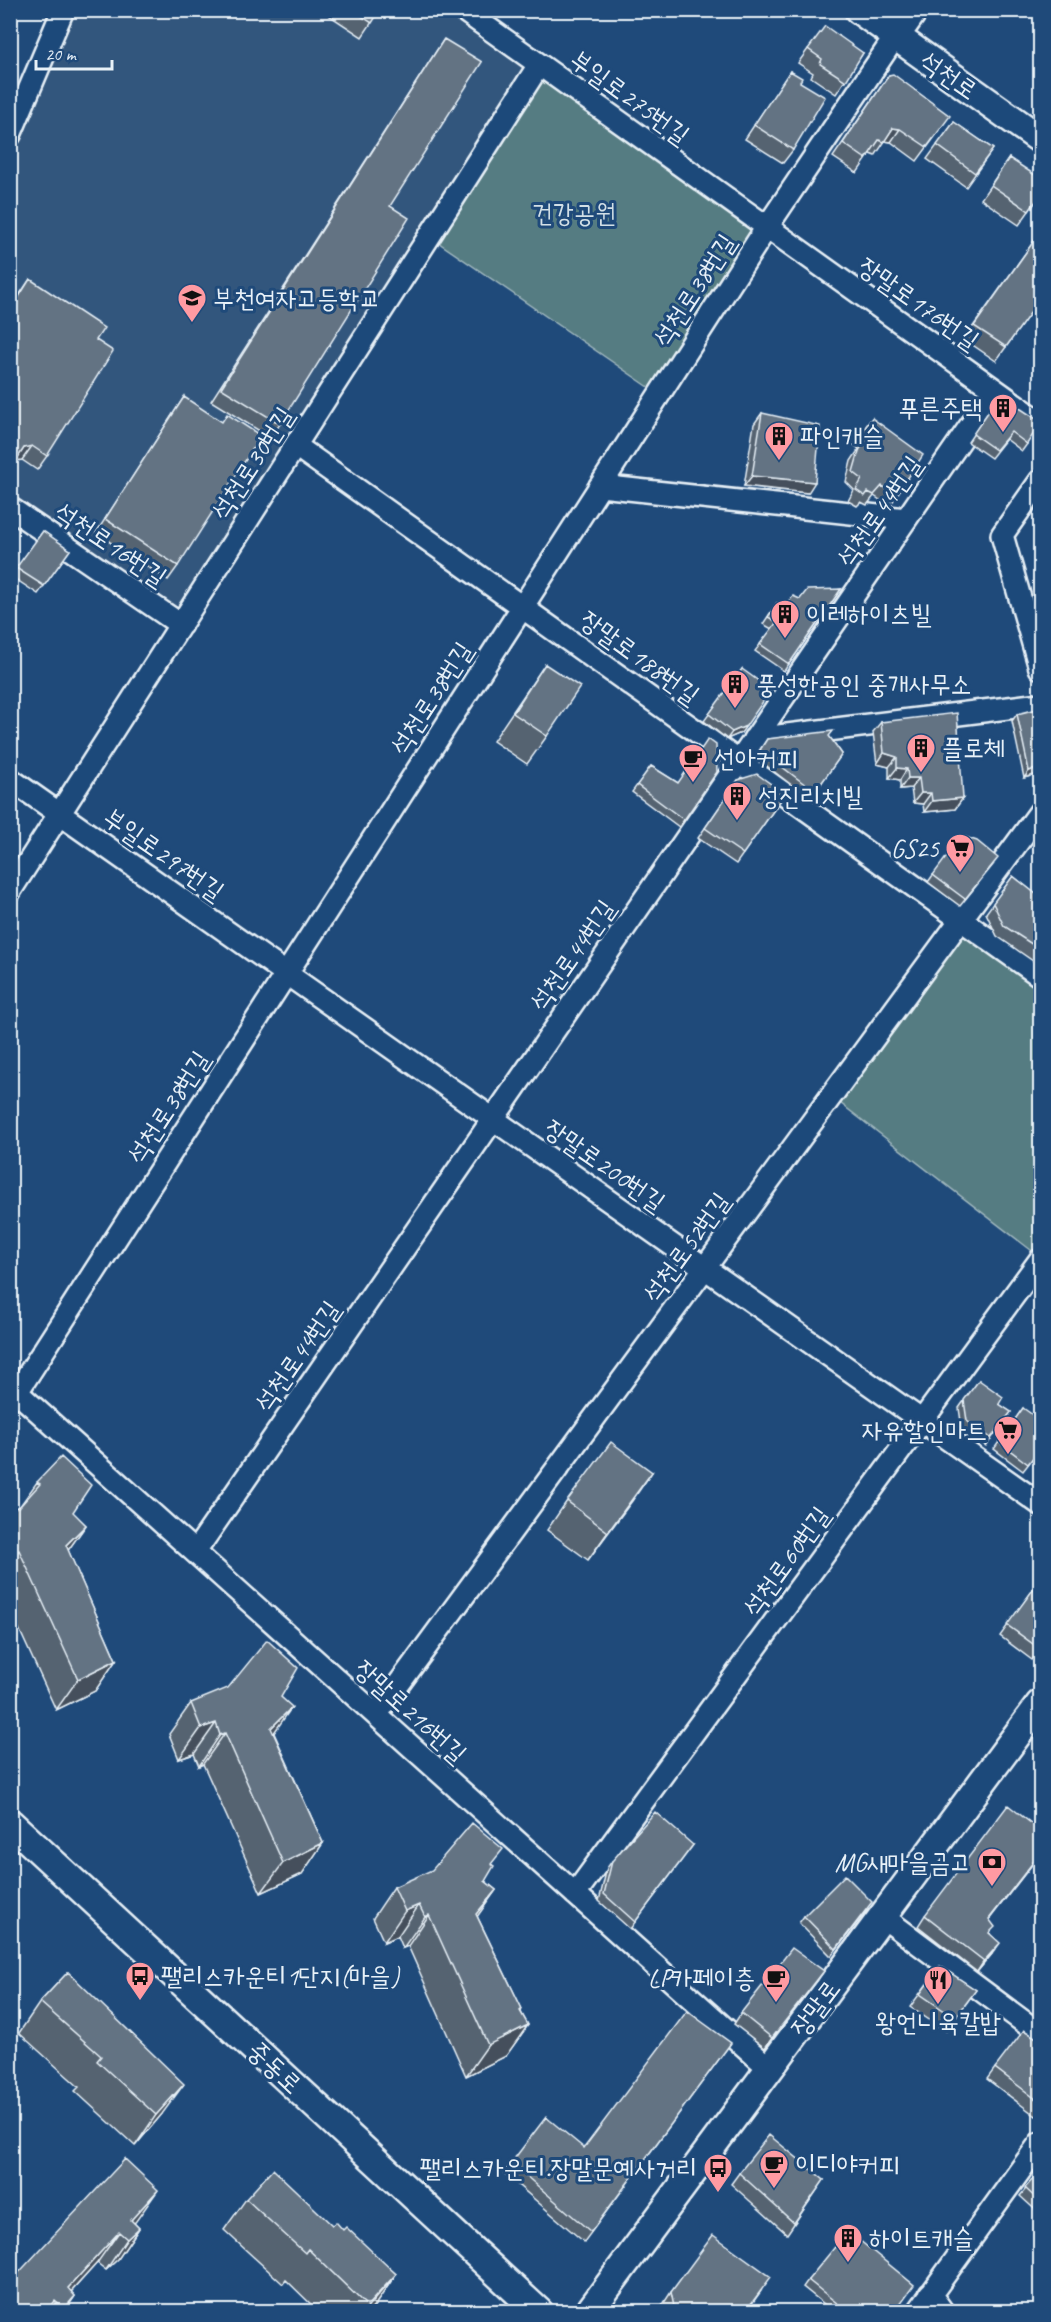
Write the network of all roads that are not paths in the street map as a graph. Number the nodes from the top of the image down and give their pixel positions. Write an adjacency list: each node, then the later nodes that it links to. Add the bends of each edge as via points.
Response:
1 (63, 10): 7 (street)
2 (463, 10): 6 (street, 부일로275번길)
3 (858, 10): 5 (street, 석천로)
4 (914, 10): 5 (street)
5 (895, 37): 8 (street, 석천로); 9 (street, 석천로38번길)
6 (539, 65): 9 (street, 부일로275번길); 12 (street, 석천로30번길)
7 (10, 135)
8 (1041, 139)
9 (766, 227): 10 (street, 장말로176번길); 14 (street, 석천로38번길)
10 (995, 390): 11 (street, 장말로176번길); 16 (street, 석천로44번길)
11 (1041, 422)
12 (296, 446): 17 (street, 장말로188번길); 18 (street, 석천로30번길)
13 (1041, 481): 19 (street, via 1002,535)
14 (600, 486): 16 (street); 17 (street, 석천로38번길)
15 (10, 508): 18 (street, 석천로16번길)
16 (906, 519): 21 (street, 석천로44번길)
17 (523, 606): 22 (street, 장말로188번길); 28 (street, 석천로38번길)
18 (181, 625): 25 (street, 석천로30번길)
19 (1041, 668)
20 (1041, 704): 21 (street)
21 (754, 739): 22 (street, 석천로44번길)
22 (739, 760): 27 (street, 장말로188번길); 30 (street, 석천로44번길)
23 (10, 779): 25 (street, 부일로297번길)
24 (1041, 812): 27 (street, 석천로52번길)
25 (60, 814): 26 (street, 석천로30번길); 28 (street, 부일로297번길)
26 (10, 891)
27 (961, 921): 29 (street, 장말로188번길); 32 (street, 석천로52번길)
28 (286, 974): 30 (street, 장말로200번길); 33 (street, 석천로38번길)
29 (1041, 976)
30 (493, 1119): 32 (street, 장말로200번길); 36 (street, 석천로44번길)
31 (1041, 1260): 34 (street, 석천로60번길)
32 (704, 1268): 34 (street, 장말로200번길); 38 (street, 석천로52번길)
33 (14, 1389): 36 (street, 장말로216번길)
34 (922, 1421): 35 (street, 장말로200번길); 40 (street, 석천로60번길)
35 (1041, 1504)
36 (195, 1552): 38 (street, 장말로216번길)
37 (1041, 1704): 41 (street, 장말로)
38 (376, 1715): 40 (street, 장말로216번길)
39 (10, 1823): 46 (street, 중동로)
40 (575, 1894): 43 (street, 장말로216번길)
41 (882, 1917): 42 (street); 43 (street, 장말로)
42 (1041, 2034)
43 (770, 2069): 47 (street, 장말로)
44 (1041, 2143): 45 (street)
45 (930, 2294): 48 (street); 49 (street)
46 (539, 2312)
47 (589, 2312)
48 (918, 2312)
49 (943, 2312)

